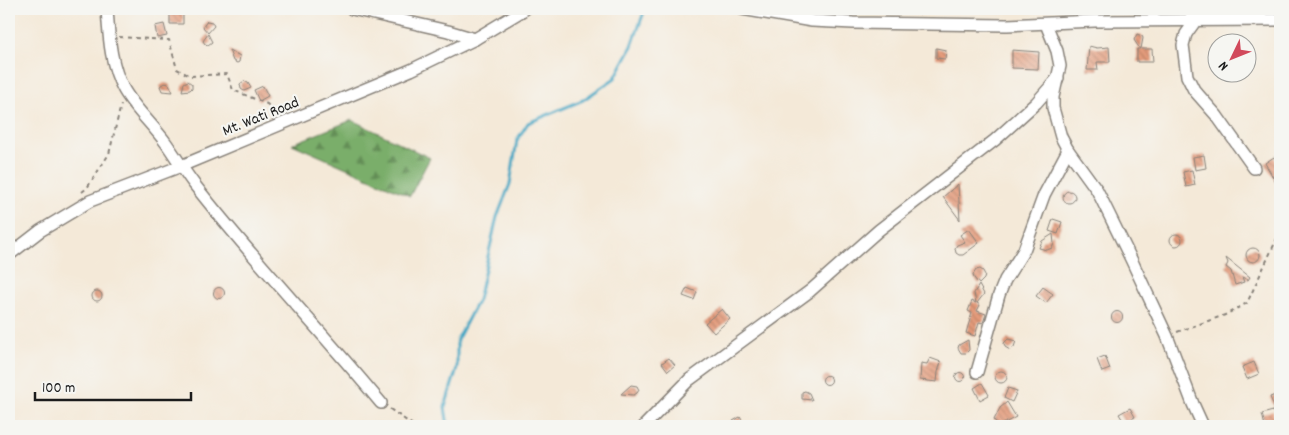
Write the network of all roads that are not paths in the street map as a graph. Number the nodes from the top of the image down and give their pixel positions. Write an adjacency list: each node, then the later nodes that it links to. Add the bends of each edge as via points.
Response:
1 (107, 9): 13 (street, via 113,59 124,90)
2 (352, 9): 10 (street)
3 (525, 9): 10 (street, Mt. Wati Road)
4 (742, 9): 9 (street, via 812,21)
5 (1092, 9): 8 (street)
6 (1196, 20): 7 (street); 8 (street); 14 (street, via 1183,45 1187,76 1194,90 1218,116)
7 (1280, 20)
8 (1095, 21): 9 (street)
9 (1046, 24): 11 (street, via 1057,52)
10 (475, 39): 13 (street, Mt. Wati Road, via 403,74)
11 (1058, 78): 12 (street, via 1053,108); 18 (street, via 995,140 879,230 799,299 689,380)
12 (1068, 150): 16 (street, via 1044,195 1024,250 1005,280); 19 (street, via 1097,190 1167,336)
13 (181, 166): 15 (street, Mt. Wati Road, via 90,201); 17 (street, via 238,238)
14 (1254, 168)
15 (9, 255)
16 (977, 372)
17 (381, 403)
18 (644, 426)
19 (1202, 426)

